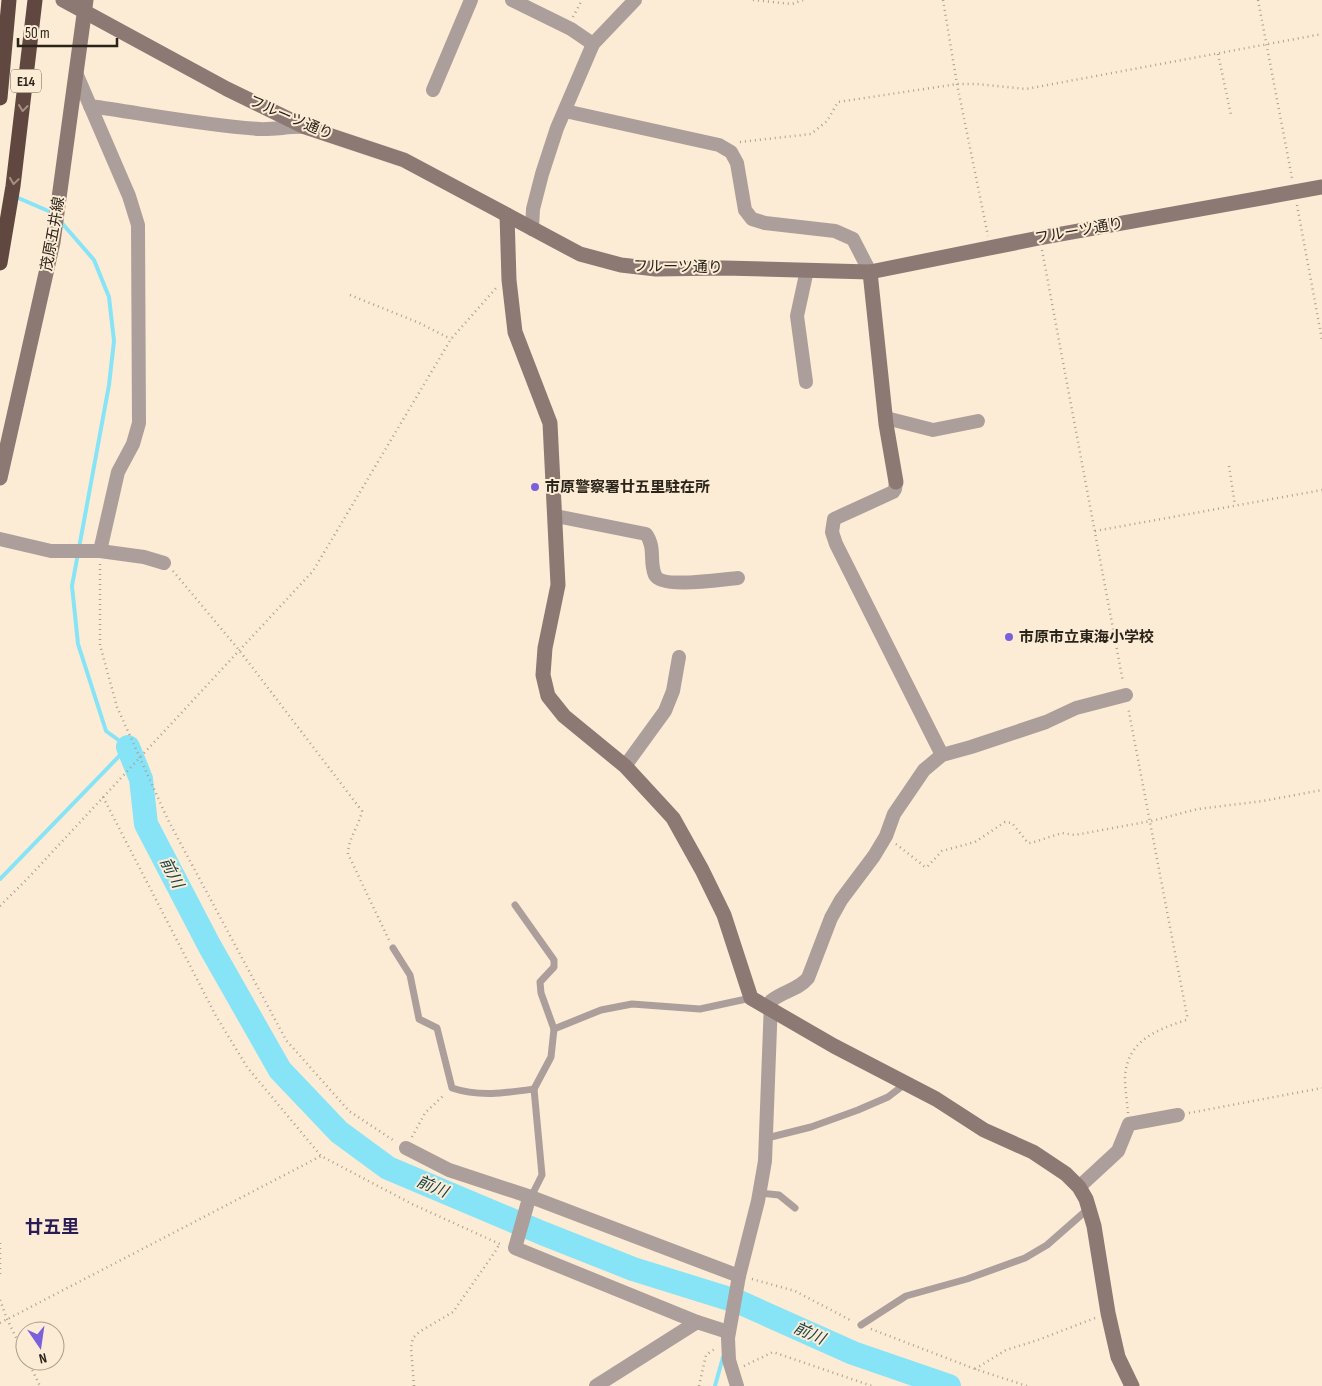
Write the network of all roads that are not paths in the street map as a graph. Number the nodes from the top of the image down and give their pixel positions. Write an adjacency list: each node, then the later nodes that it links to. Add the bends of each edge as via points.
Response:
1 (9, 0): 11 (highway, E14)
2 (35, 0): 18 (highway, E14, one-way to 18, via 20,136)
3 (63, 0): 7 (street)
4 (471, 0): 10 (street)
5 (512, 0): 8 (street)
6 (635, 0): 8 (street)
7 (86, 6): 9 (street, 茂原五井線); 14 (street, フルーツ通り, via 227,89)
8 (593, 44): 13 (street)
9 (76, 73): 12 (street); 24 (street, 茂原五井線, via 53,242)
10 (433, 90)
11 (0, 98)
12 (90, 106): 14 (street, via 261,129); 28 (street, via 129,196 138,225 139,423 133,444 118,472)
13 (565, 111): 17 (street, via 542,174 533,209); 20 (street, via 718,145 731,152 737,163 745,210 752,219 835,231 852,238)
14 (305, 127): 16 (street, フルーツ通り, via 404,160)
15 (1322, 186): 20 (street, フルーツ通り)
16 (507, 215): 17 (street, フルーツ通り); 26 (street, via 515,332 550,424)
17 (532, 229): 19 (street, フルーツ通り, via 580,254 621,265 656,269)
18 (0, 263)
19 (807, 270): 20 (street, フルーツ通り); 21 (street, via 797,316)
20 (870, 272): 22 (street)
21 (806, 382)
22 (886, 418): 23 (street, via 933,430); 25 (street)
23 (978, 421)
24 (0, 478)
25 (896, 482): 33 (street, via 892,492 834,519 832,532)
26 (556, 516): 30 (street, via 646,534 651,540 655,575 659,580 674,583); 34 (street, via 558,584 543,675 548,696 564,716)
27 (0, 539): 28 (street, via 51,551)
28 (100, 551): 29 (street)
29 (164, 562)
30 (738, 578)
31 (679, 657): 34 (street, via 665,711)
32 (1126, 696): 33 (street, via 1076,708 1046,722)
33 (942, 755): 38 (street, via 924,770 905,797 874,856 841,900 808,978 802,985 771,1000)
34 (625, 766): 37 (street, via 673,818 702,870 724,916)
35 (515, 905): 39 (lane, via 554,960 554,967 540,982)
36 (393, 948): 41 (lane, via 410,975 419,1019 437,1028 452,1088 466,1093 501,1094)
37 (751, 998): 38 (street); 39 (lane, via 700,1009 632,1004 601,1010)
38 (772, 1009): 40 (street); 43 (street)
39 (554, 1028): 41 (lane, via 551,1058)
40 (906, 1084): 43 (lane, via 888,1097 858,1110); 45 (street, via 984,1130 1033,1152)
41 (534, 1089): 47 (lane, via 542,1175)
42 (1178, 1115): 45 (street, via 1129,1124 1118,1151)
43 (767, 1138): 46 (street)
44 (406, 1148): 47 (street, via 449,1170)
45 (1079, 1187): 49 (street)
46 (759, 1193): 48 (lane, via 779,1195); 50 (street)
47 (530, 1199): 50 (street); 51 (street, via 515,1248)
48 (795, 1208)
49 (1088, 1208): 52 (lane, via 1047,1245 1025,1258 968,1279 906,1296); 56 (street, via 1118,1356)
50 (739, 1276): 53 (street)
51 (697, 1322): 53 (street); 54 (street)
52 (861, 1325)
53 (728, 1335): 55 (street, via 731,1372)
54 (596, 1386)
55 (737, 1386)
56 (1132, 1386)

